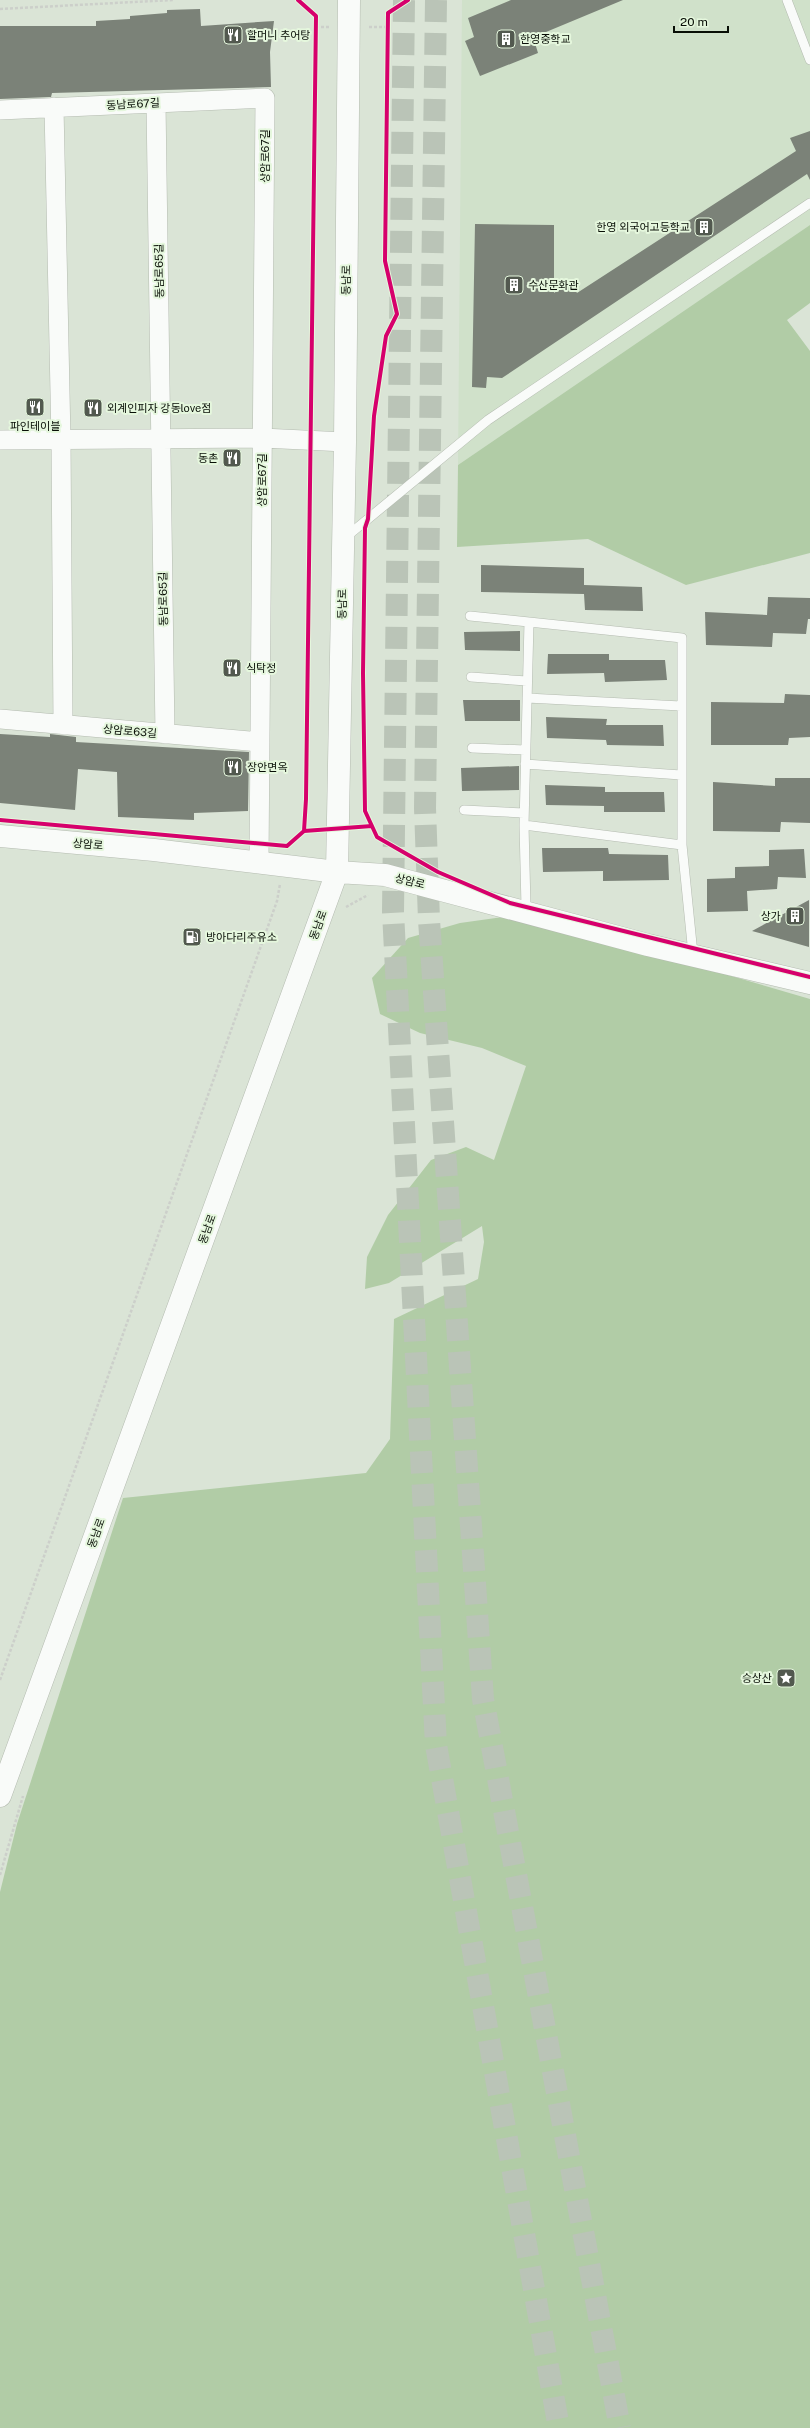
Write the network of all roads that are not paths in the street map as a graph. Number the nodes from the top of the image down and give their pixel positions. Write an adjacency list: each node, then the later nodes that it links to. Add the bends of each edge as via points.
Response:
1 (349, 0): 13 (main road, 동남로)
2 (787, 0): 3 (lane)
3 (810, 60)
4 (265, 98): 5 (street, 동남로67길); 9 (street, 상암로67길)
5 (156, 103): 6 (street, 동남로67길); 10 (street, 동남로65길)
6 (54, 107): 7 (street, 동남로67길); 12 (street)
7 (0, 110)
8 (810, 203): 14 (lane, via 488,420)
9 (262, 438): 10 (street); 13 (street); 24 (street, 상암로67길)
10 (162, 439): 12 (street); 23 (street, 동남로65길)
11 (0, 440): 12 (street)
12 (61, 440): 22 (street)
13 (345, 442): 14 (main road, 동남로)
14 (343, 540): 35 (main road, 동남로)
15 (470, 616): 16 (lane)
16 (529, 622): 18 (lane); 20 (lane, via 682,638)
17 (471, 677): 18 (lane)
18 (527, 681): 19 (lane)
19 (527, 698): 20 (lane); 26 (lane)
20 (681, 706): 28 (lane)
21 (0, 720): 22 (street, 상암로63길)
22 (63, 725): 23 (street, 상암로63길)
23 (165, 734): 24 (street, 상암로63길)
24 (260, 742): 34 (street, 상암로67길)
25 (472, 748): 26 (lane)
26 (525, 750): 27 (lane)
27 (525, 764): 28 (lane); 30 (lane)
28 (681, 775): 33 (lane)
29 (464, 810): 30 (lane)
30 (524, 813): 31 (lane)
31 (524, 825): 33 (lane); 36 (lane)
32 (0, 836): 34 (main road, 상암로)
33 (682, 845): 37 (lane)
34 (259, 862): 35 (main road, 상암로)
35 (337, 872): 37 (main road, 상암로, via 385,875 648,945); 39 (main road, 동남로)
36 (526, 907)
37 (693, 954): 38 (main road, 상암로)
38 (810, 983)
39 (0, 1796)

